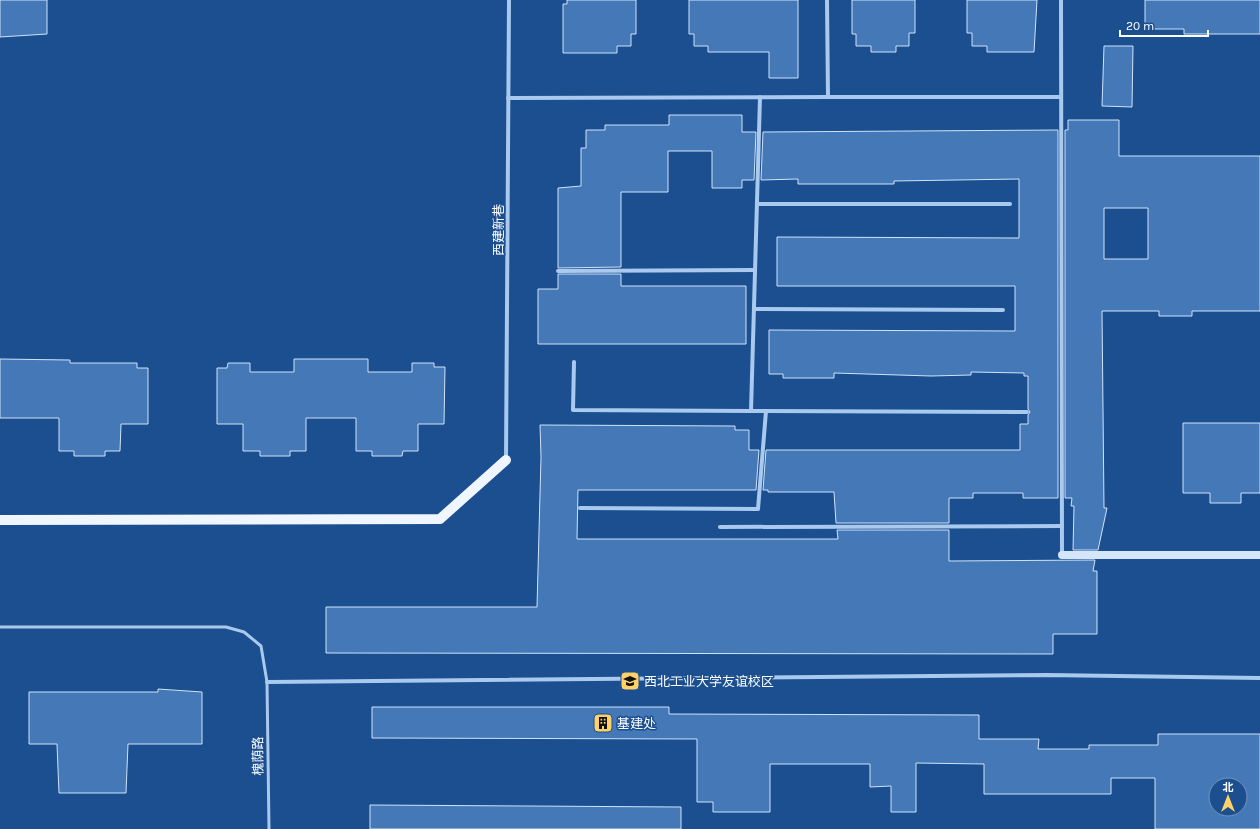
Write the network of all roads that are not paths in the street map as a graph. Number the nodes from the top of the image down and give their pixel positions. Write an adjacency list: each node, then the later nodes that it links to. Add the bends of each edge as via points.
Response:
1 (509, 0): 7 (street, 西建新巷)
2 (827, 0): 5 (street)
3 (1061, 0): 6 (street)
4 (760, 97): 5 (street); 7 (street); 8 (street)
5 (828, 97): 6 (street)
6 (1061, 97): 21 (street)
7 (508, 98): 18 (street, 西建新巷)
8 (757, 204): 9 (street); 10 (street)
9 (1010, 204)
10 (755, 270): 11 (street); 12 (street)
11 (558, 271)
12 (754, 309): 13 (street); 15 (street)
13 (1003, 310)
14 (574, 362): 15 (street, via 573,410)
15 (751, 411): 16 (street)
16 (766, 411): 17 (street); 19 (street, via 758,509)
17 (1027, 412)
18 (506, 460): 20 (main road, via 440,519)
19 (580, 508)
20 (0, 520)
21 (1062, 526): 22 (street); 23 (street)
22 (720, 527)
23 (1062, 555): 24 (main road)
24 (1260, 555)
25 (0, 627): 27 (lane, 槐荫路, via 226,627 244,632 261,646)
26 (1260, 678): 27 (street, via 1047,675)
27 (267, 682): 28 (lane, 槐荫路)
28 (268, 829)

